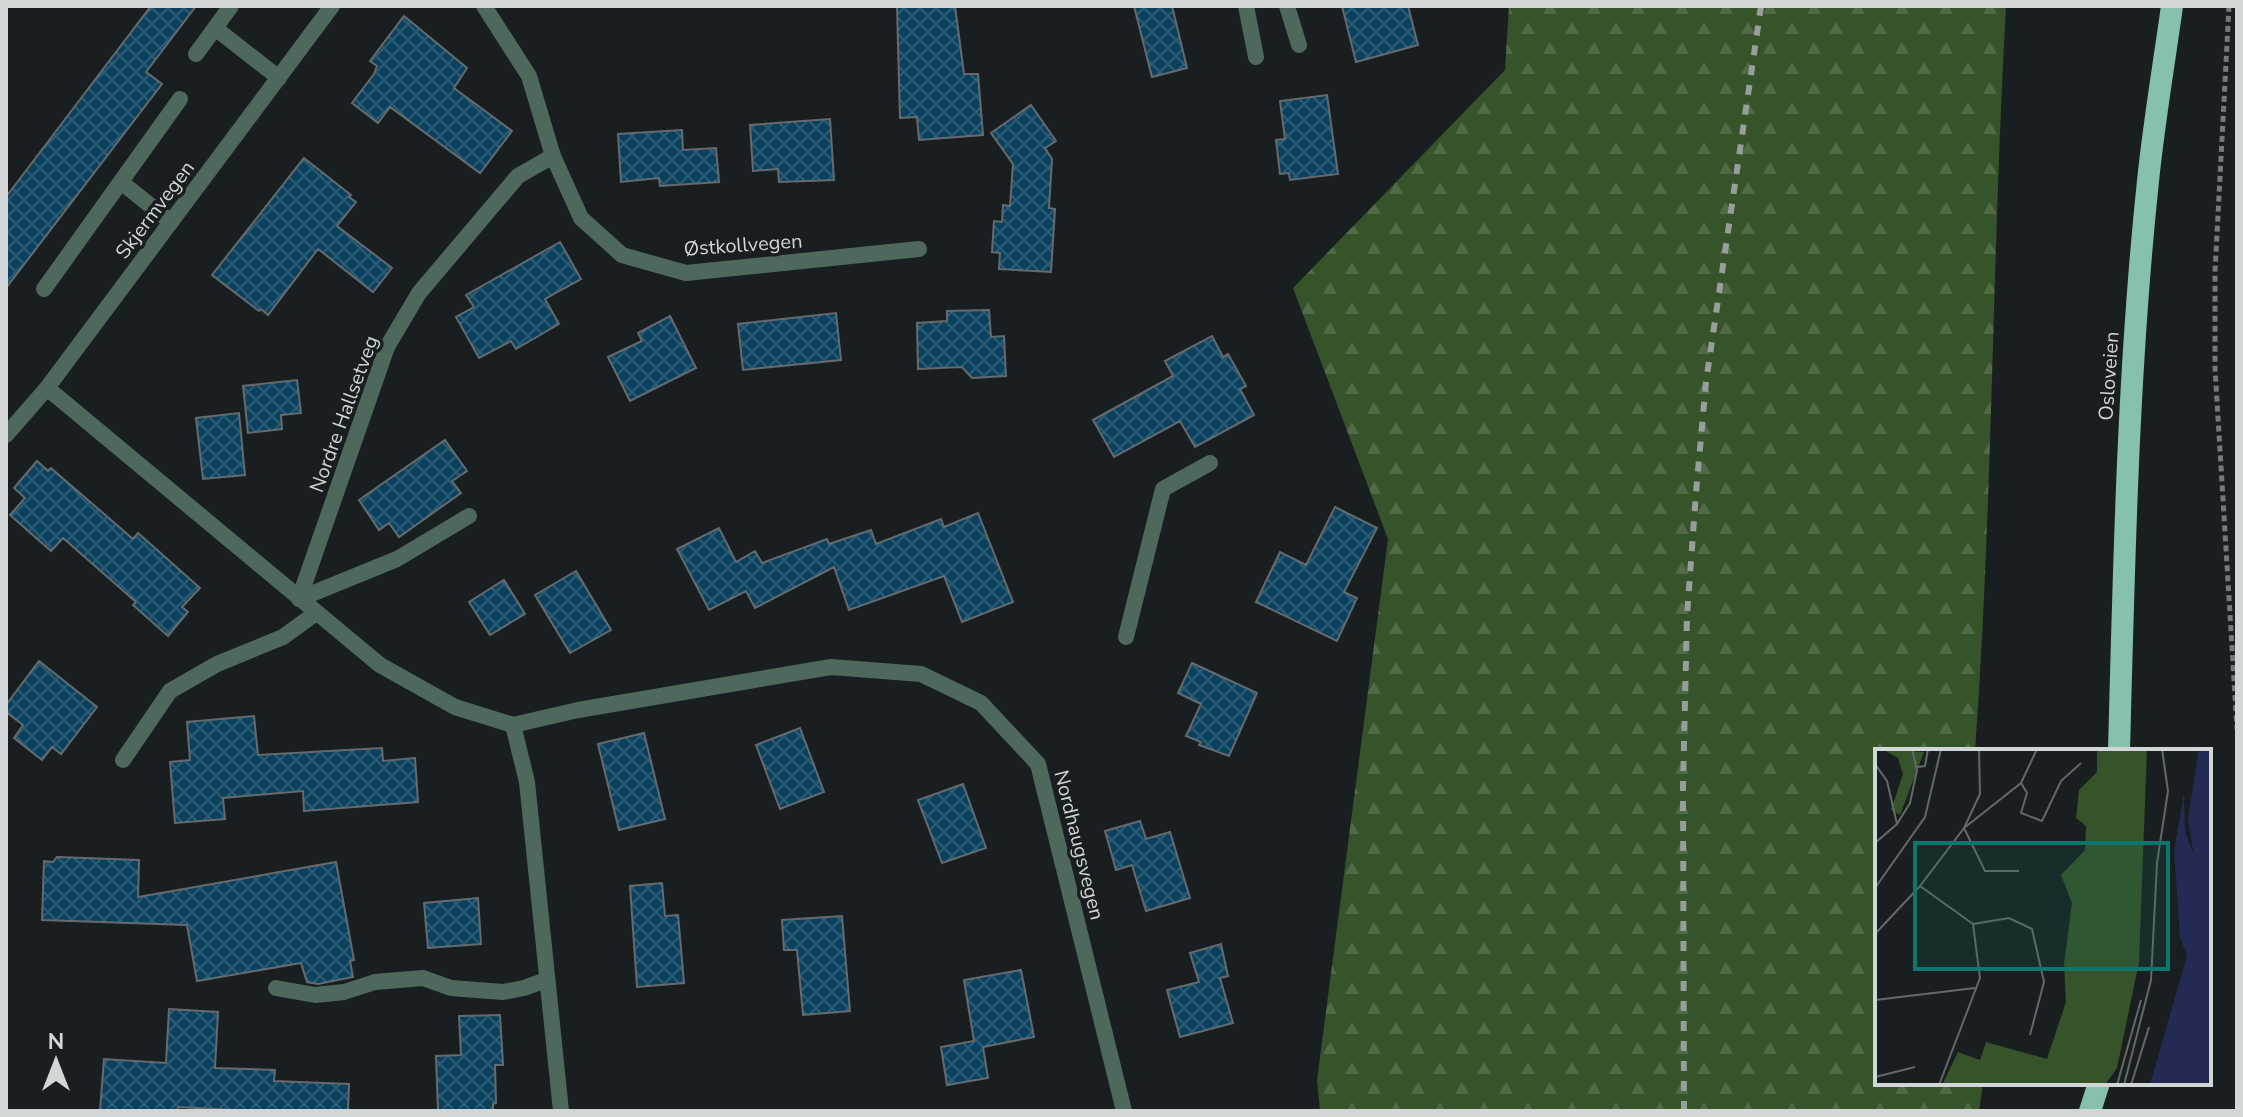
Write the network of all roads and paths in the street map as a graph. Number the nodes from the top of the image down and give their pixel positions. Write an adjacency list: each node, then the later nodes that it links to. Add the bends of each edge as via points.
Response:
1 (231, 6): 8 (street)
2 (332, 6): 12 (street, Skjermvegen)
3 (484, 6): 14 (street, Østkollvegen, via 529,76)
4 (1246, 6): 11 (street)
5 (1287, 6): 9 (street)
6 (2172, 6): 28 (highway, Osloveien, via 2139,290)
7 (2229, 6): 27 (path, via 2215,368)
8 (215, 28): 10 (street); 12 (street)
9 (1299, 45)
10 (196, 54)
11 (1256, 57)
12 (279, 78): 16 (street, Skjermvegen)
13 (180, 99): 15 (street)
14 (553, 156): 17 (street, Østkollvegen, via 581,218 622,255 686,273); 23 (street, Nordre Hallsetveg, via 518,176 419,293 387,347)
15 (121, 182): 16 (street); 18 (street)
16 (171, 222): 19 (street, Skjermvegen)
17 (919, 249)
18 (44, 289)
19 (47, 388): 20 (street, Skjermvegen); 23 (street)
20 (6, 435)
21 (1210, 463): 25 (street, via 1163,489)
22 (469, 516): 23 (street, via 397,559)
23 (299, 599): 24 (street)
24 (316, 613): 26 (street, via 380,665 455,707); 29 (street, via 283,637 217,664 170,691)
25 (1126, 637)
26 (513, 725): 30 (street, via 527,782); 35 (street, Nordhaugsvegen, via 831,667 921,674 981,703 1038,764)
27 (2237, 729)
28 (2119, 749)
29 (123, 760)
30 (546, 980): 31 (street, via 503,992 451,988 423,978 315,995); 34 (street)
31 (276, 988)
32 (2101, 1085): 36 (highway)
33 (2102, 1085): 37 (highway)
34 (561, 1111)
35 (1124, 1111)
36 (2090, 1111)
37 (2102, 1111)

